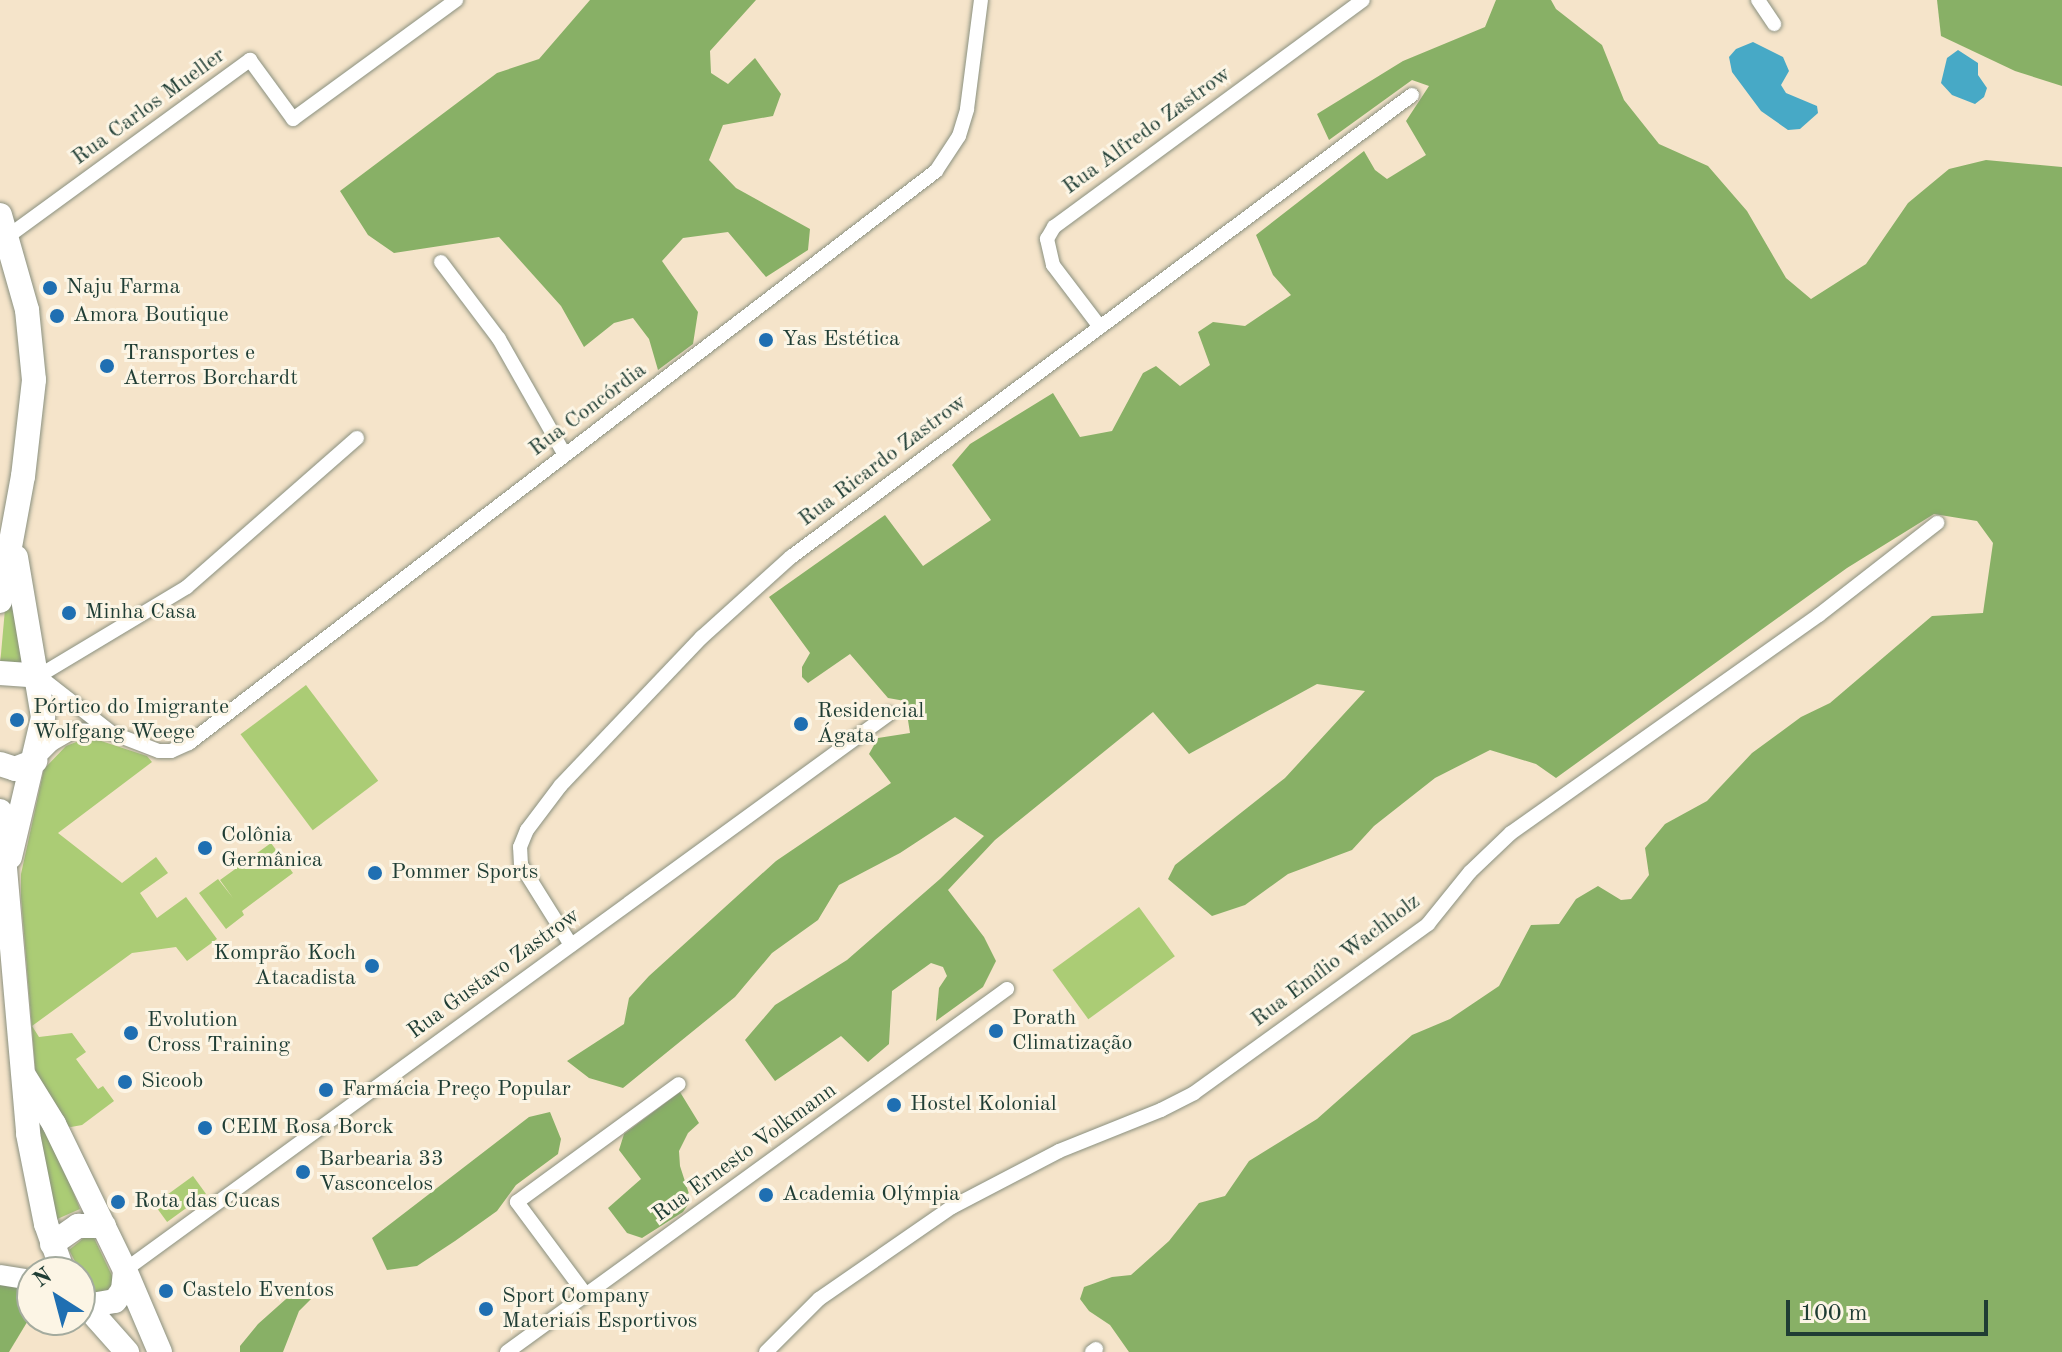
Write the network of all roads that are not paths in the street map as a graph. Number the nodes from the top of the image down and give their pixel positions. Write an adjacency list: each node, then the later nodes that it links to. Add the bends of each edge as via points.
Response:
1 (456, 0): 7 (street, Rua Carlos Mueller, via 293,119 250,60)
2 (981, 0): 11 (street, Rua Concórdia, via 967,109 959,136 936,171)
3 (1363, 0): 9 (street, Rua Alfredo Zastrow, via 1054,227 1047,239 1053,265)
4 (1758, 0): 5 (street)
5 (1774, 24)
6 (1412, 95): 9 (street, Rua Ricardo Zastrow)
7 (4, 226): 13 (main road, via 27,310 34,380)
8 (441, 262): 11 (street, via 499,339)
9 (1100, 327): 23 (street, Rua Ricardo Zastrow, via 757,585 561,785 527,830 520,847 521,865)
10 (357, 438): 16 (street, via 187,587)
11 (565, 455): 18 (street, Rua Concórdia, via 180,749 159,751)
12 (1937, 523): 37 (street, Rua Emílio Wachholz, via 1819,615 1511,833 1470,872 1428,924 1194,1093 1059,1151 965,1199 836,1285)
13 (14, 526): 14 (main road); 16 (main road, via 19,584)
14 (0, 601)
15 (0, 673): 16 (main road)
16 (39, 676): 18 (street, Rua Concórdia); 19 (main road, via 43,717)
17 (889, 714): 23 (street, Rua Gustavo Zastrow)
18 (112, 733): 19 (street, Rua Concórdia, via 76,730)
19 (35, 761): 20 (main road, via 15,769); 22 (main road)
20 (0, 764)
21 (0, 811): 22 (main road)
22 (6, 875): 25 (main road)
23 (571, 945): 30 (street, Rua Gustavo Zastrow)
24 (1007, 989): 31 (street, Rua Ernesto Volkmann)
25 (22, 1071): 27 (main road); 28 (main road, via 28,1134)
26 (679, 1084): 31 (street, via 517,1202)
27 (104, 1226): 29 (main road, via 78,1226); 30 (main road)
28 (57, 1256)
29 (58, 1256)
30 (125, 1270): 32 (main road, via 123,1290 115,1301); 35 (main road)
31 (586, 1295): 36 (street, Rua Ernesto Volkmann)
32 (96, 1302)
33 (96, 1317): 34 (main road)
34 (127, 1352)
35 (160, 1352)
36 (507, 1352)
37 (766, 1352)

